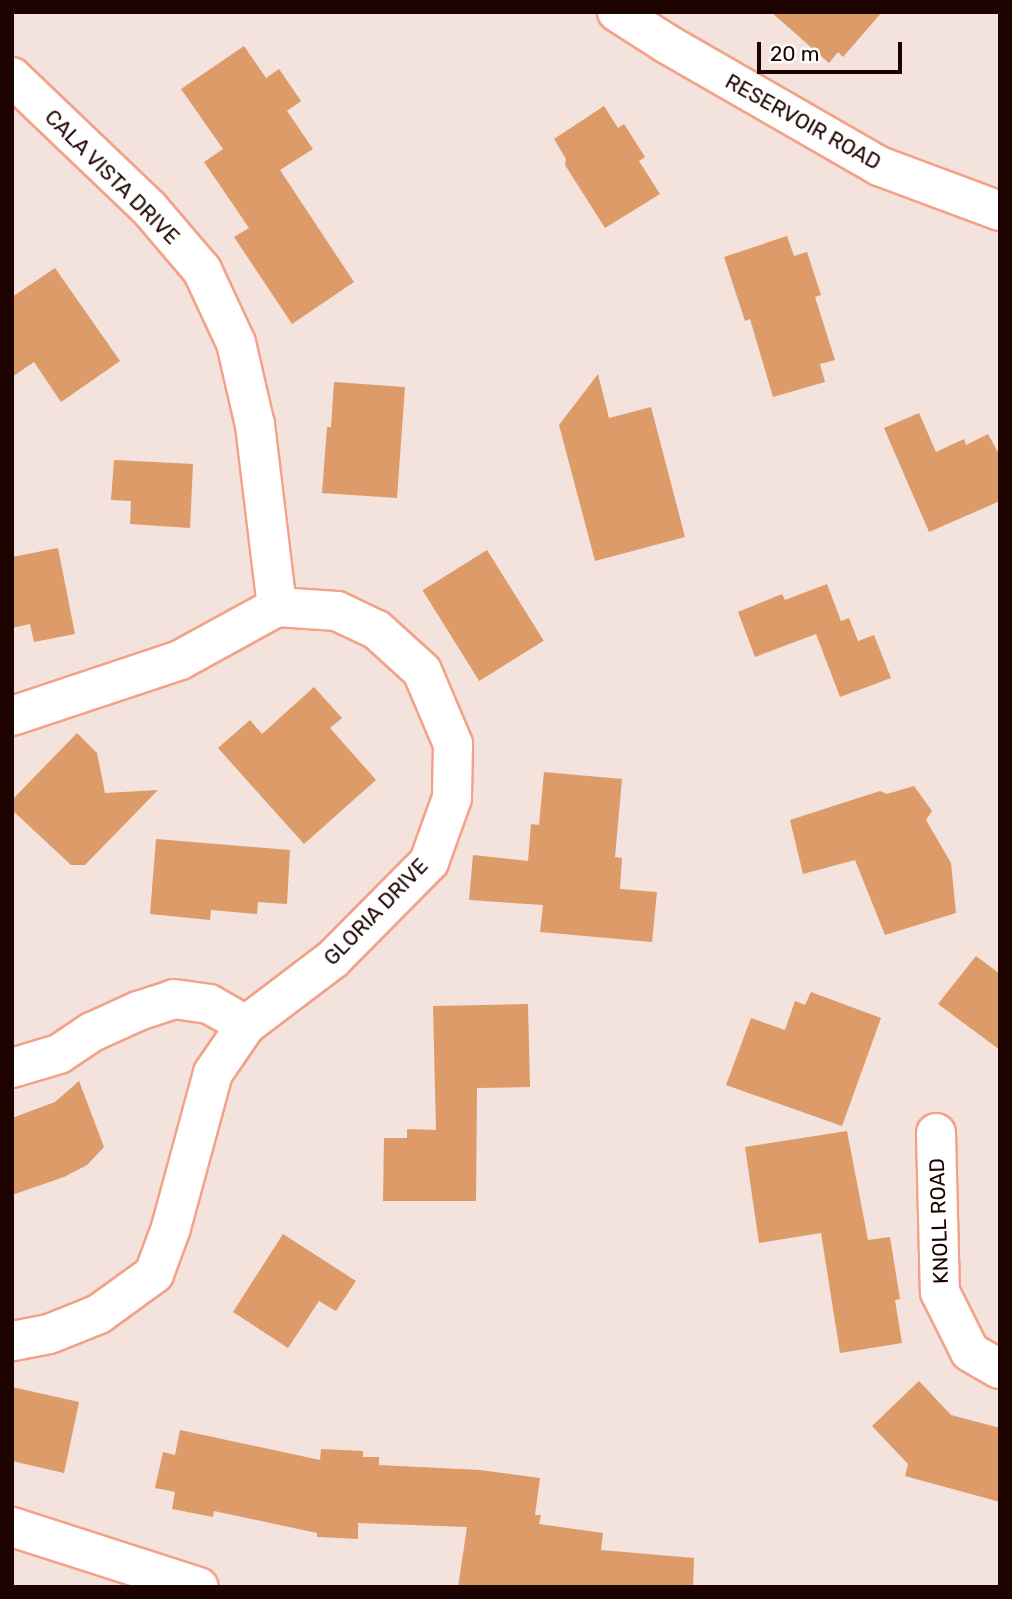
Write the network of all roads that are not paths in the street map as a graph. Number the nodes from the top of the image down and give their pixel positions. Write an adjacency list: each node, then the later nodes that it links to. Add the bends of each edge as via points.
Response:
1 (617, 12): 2 (street, RESERVOIR ROAD)
2 (658, 28): 4 (street, RESERVOIR ROAD, via 879,166)
3 (12, 77): 5 (street, CALA VISTA DRIVE, via 149,208 202,270 236,343 252,413)
4 (1000, 211)
5 (277, 607): 6 (street, via 180,660); 7 (street, GLORIA DRIVE, via 337,611 377,630 422,671 453,744 453,798 429,862 333,960)
6 (12, 716)
7 (246, 1025): 8 (street, via 209,1004 174,999 92,1032 59,1054); 10 (street, GLORIA DRIVE, via 213,1073 154,1274 99,1314 49,1334)
8 (12, 1068)
9 (936, 1133): 11 (street, KNOLL ROAD, via 940,1292 970,1352)
10 (12, 1341)
11 (1000, 1369)
12 (12, 1527): 13 (street)
13 (199, 1587)

